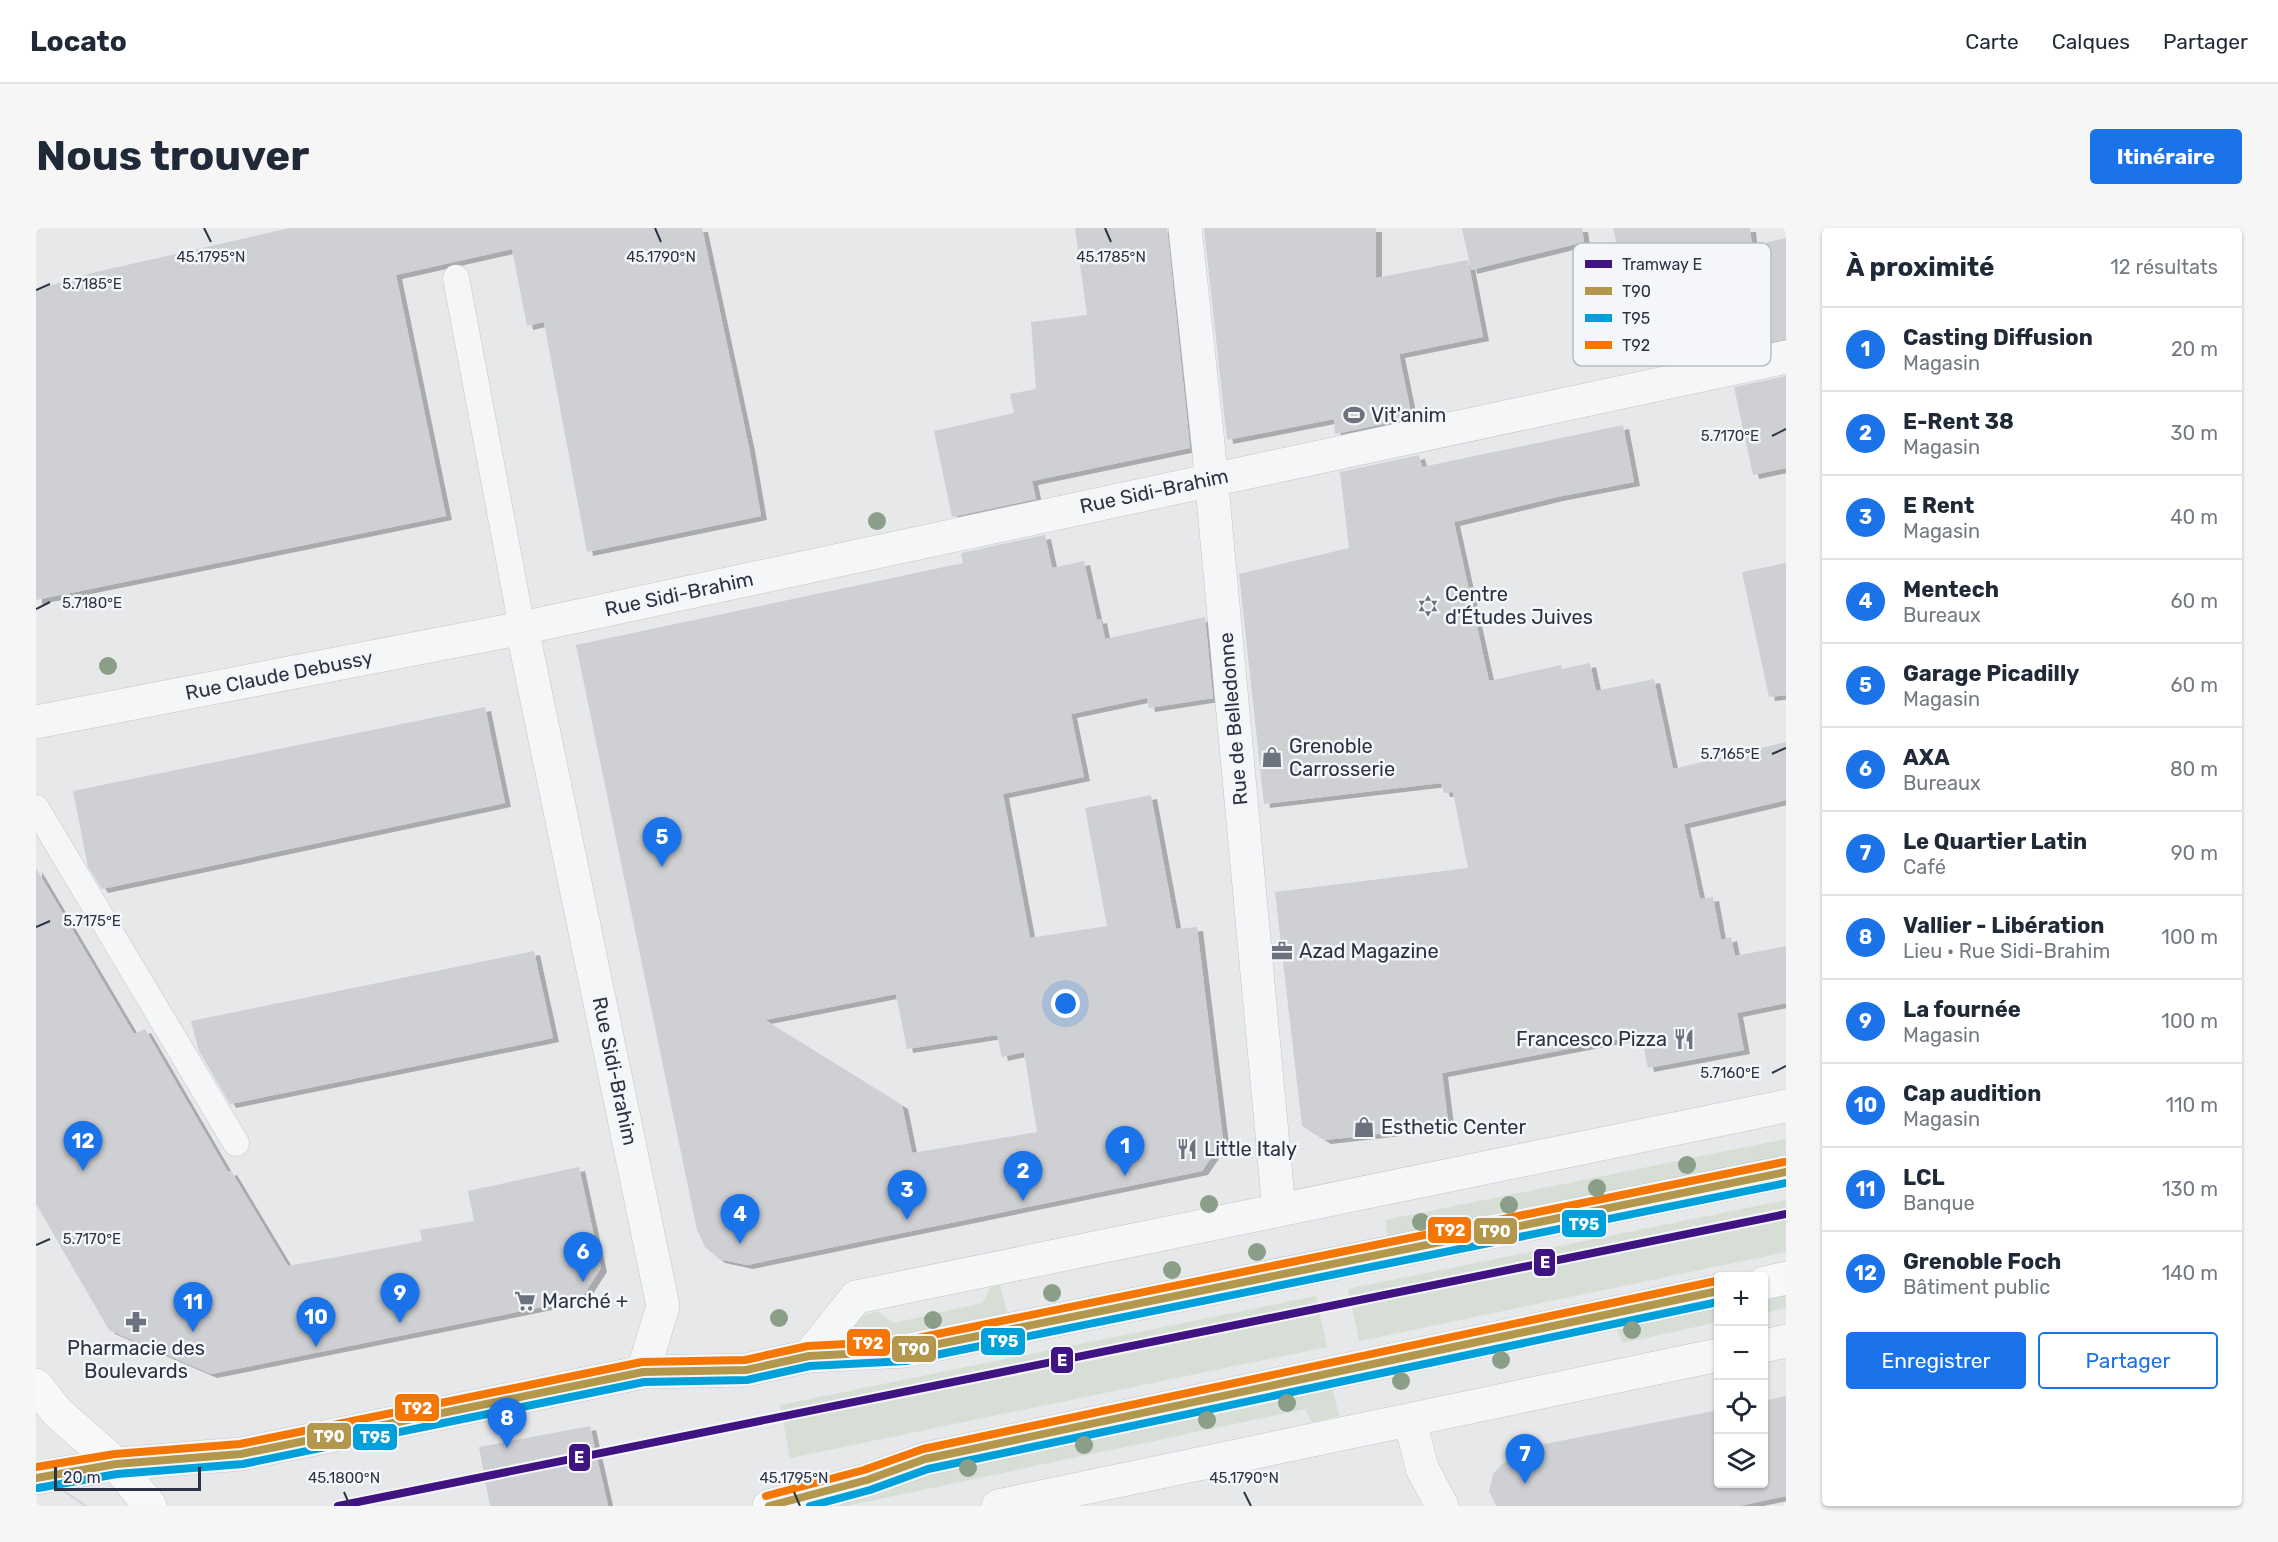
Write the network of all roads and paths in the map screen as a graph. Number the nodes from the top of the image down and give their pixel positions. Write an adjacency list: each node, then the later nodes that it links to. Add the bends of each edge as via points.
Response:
1 (1185, 228): 6 (street, Rue de Belledonne)
2 (456, 278): 7 (lane, Rue Sidi-Brahim)
3 (1786, 357): 4 (street, Rue Sidi-Brahim)
4 (1771, 360)
5 (1743, 366): 6 (street, Rue Sidi-Brahim)
6 (1212, 478): 7 (street, Rue Sidi-Brahim); 13 (street, Rue de Belledonne)
7 (522, 628): 8 (street, Rue Claude Debussy); 21 (street, Rue Sidi-Brahim, via 663,1306)
8 (36, 723)
9 (36, 808): 11 (lane)
10 (1786, 1106): 13 (street)
11 (236, 1143)
12 (1786, 1172): 19 (main road, via 904,1351)
13 (1279, 1210): 19 (street, via 856,1297)
14 (1786, 1278): 15 (main road)
15 (1768, 1282)
16 (1714, 1293): 27 (main road, via 925,1459 867,1480)
17 (1786, 1341): 18 (street)
18 (1768, 1345)
19 (809, 1356): 21 (main road, via 746,1370)
20 (1714, 1356): 23 (street)
21 (644, 1372): 24 (main road, via 241,1454)
22 (36, 1384): 24 (main road, via 57,1412)
23 (1410, 1420): 28 (street); 29 (street, via 1422,1468)
24 (116, 1464): 25 (main road); 26 (main road)
25 (36, 1478)
26 (150, 1506)
27 (769, 1506)
28 (998, 1506)
29 (1442, 1506)

